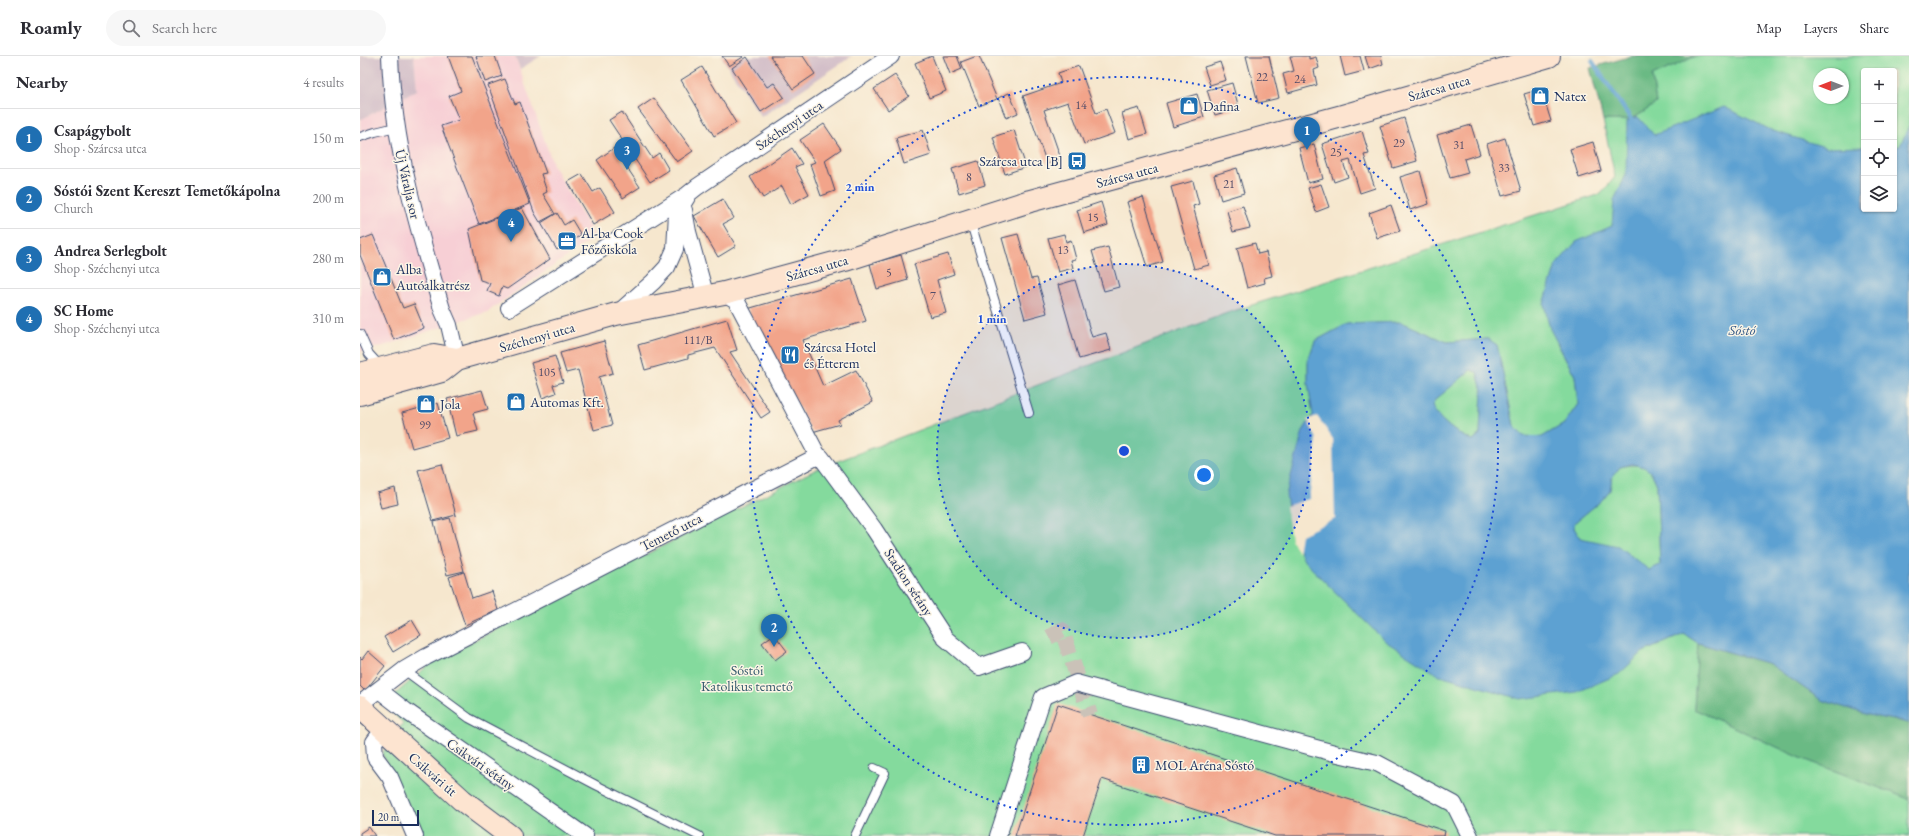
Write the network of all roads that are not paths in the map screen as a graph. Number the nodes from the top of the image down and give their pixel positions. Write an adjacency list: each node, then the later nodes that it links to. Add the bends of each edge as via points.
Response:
1 (390, 56): 4 (street, Új Váralja sor)
2 (891, 56): 6 (street, Széchenyi utca)
3 (1548, 56): 7 (main road, Szárcsa utca, via 1342,116 1030,201)
4 (396, 127): 5 (lane); 13 (street, Új Váralja sor, via 411,202 442,309 444,326)
5 (360, 137)
6 (687, 195): 8 (street, via 684,212); 9 (street, Széchenyi utca); 10 (street, Széchenyi utca, via 677,213 675,249 667,267)
7 (964, 222): 8 (main road, Szárcsa utca, via 845,260); 16 (lane, via 973,230)
8 (715, 295): 10 (main road, Széchenyi utca); 17 (street, via 736,300)
9 (509, 308)
10 (616, 314): 13 (main road, Széchenyi utca)
11 (360, 334): 12 (lane)
12 (364, 346): 14 (lane); 14 (lane, via 369,354)
13 (457, 359): 14 (main road, Széchenyi utca, via 434,355); 15 (main road, Széchenyi utca, via 442,371)
14 (369, 371)
15 (360, 394)
16 (1029, 413)
17 (818, 456): 18 (street, Stadion sétány, via 874,529 945,638 979,666); 19 (street, Temető utca)
18 (1022, 652)
19 (404, 670): 20 (street, Temető utca); 28 (lane, via 469,718)
20 (379, 690): 21 (street, Temető utca); 27 (street, Csikvári sétány)
21 (360, 704)
22 (360, 707): 23 (main road, Csikvári út)
23 (383, 730): 25 (street, via 374,742 374,757 390,778); 26 (main road, Csikvári út, via 462,800)
24 (874, 768): 29 (lane, via 885,773)
25 (415, 836)
26 (510, 836)
27 (585, 836)
28 (699, 836)
29 (855, 836)
30 (998, 836): 31 (street, via 1043,697 1076,683 1378,763 1454,804)
31 (1470, 836)

